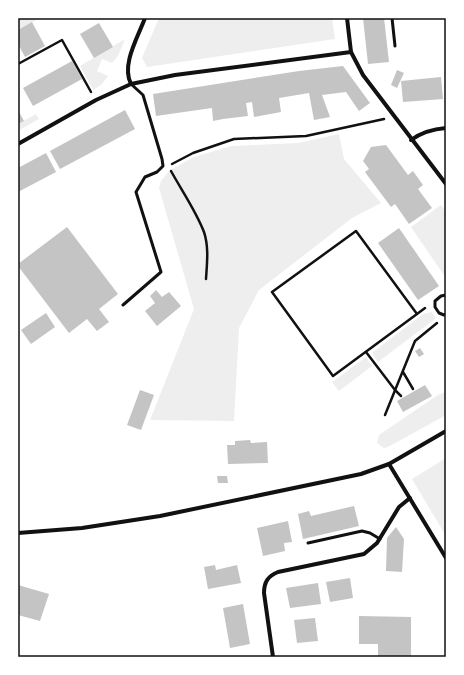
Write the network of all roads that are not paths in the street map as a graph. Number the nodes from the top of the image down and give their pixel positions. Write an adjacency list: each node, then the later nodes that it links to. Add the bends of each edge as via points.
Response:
1 (145, 18): 6 (street, via 129,60 128,78)
2 (347, 18): 5 (street)
3 (392, 18): 4 (lane)
4 (395, 46)
5 (351, 52): 6 (street, via 175,75); 8 (street, via 363,75)
6 (131, 84): 9 (street, via 96,100); 12 (lane, via 143,95 162,159 163,166 145,177 136,192 161,272)
7 (446, 128): 8 (street, via 434,129)
8 (411, 140): 10 (street)
9 (18, 144)
10 (446, 184)
11 (446, 295): 13 (lane, via 435,301 438,313)
12 (122, 305)
13 (445, 315)
14 (446, 431): 15 (street)
15 (389, 464): 16 (street); 17 (street, via 361,474 160,516 82,528)
16 (410, 498): 18 (street, via 399,507); 20 (street)
17 (18, 533)
18 (380, 539): 19 (lane, via 362,531); 21 (street, via 364,554 270,575 264,584 264,593)
19 (308, 543)
20 (446, 558)
21 (273, 657)

